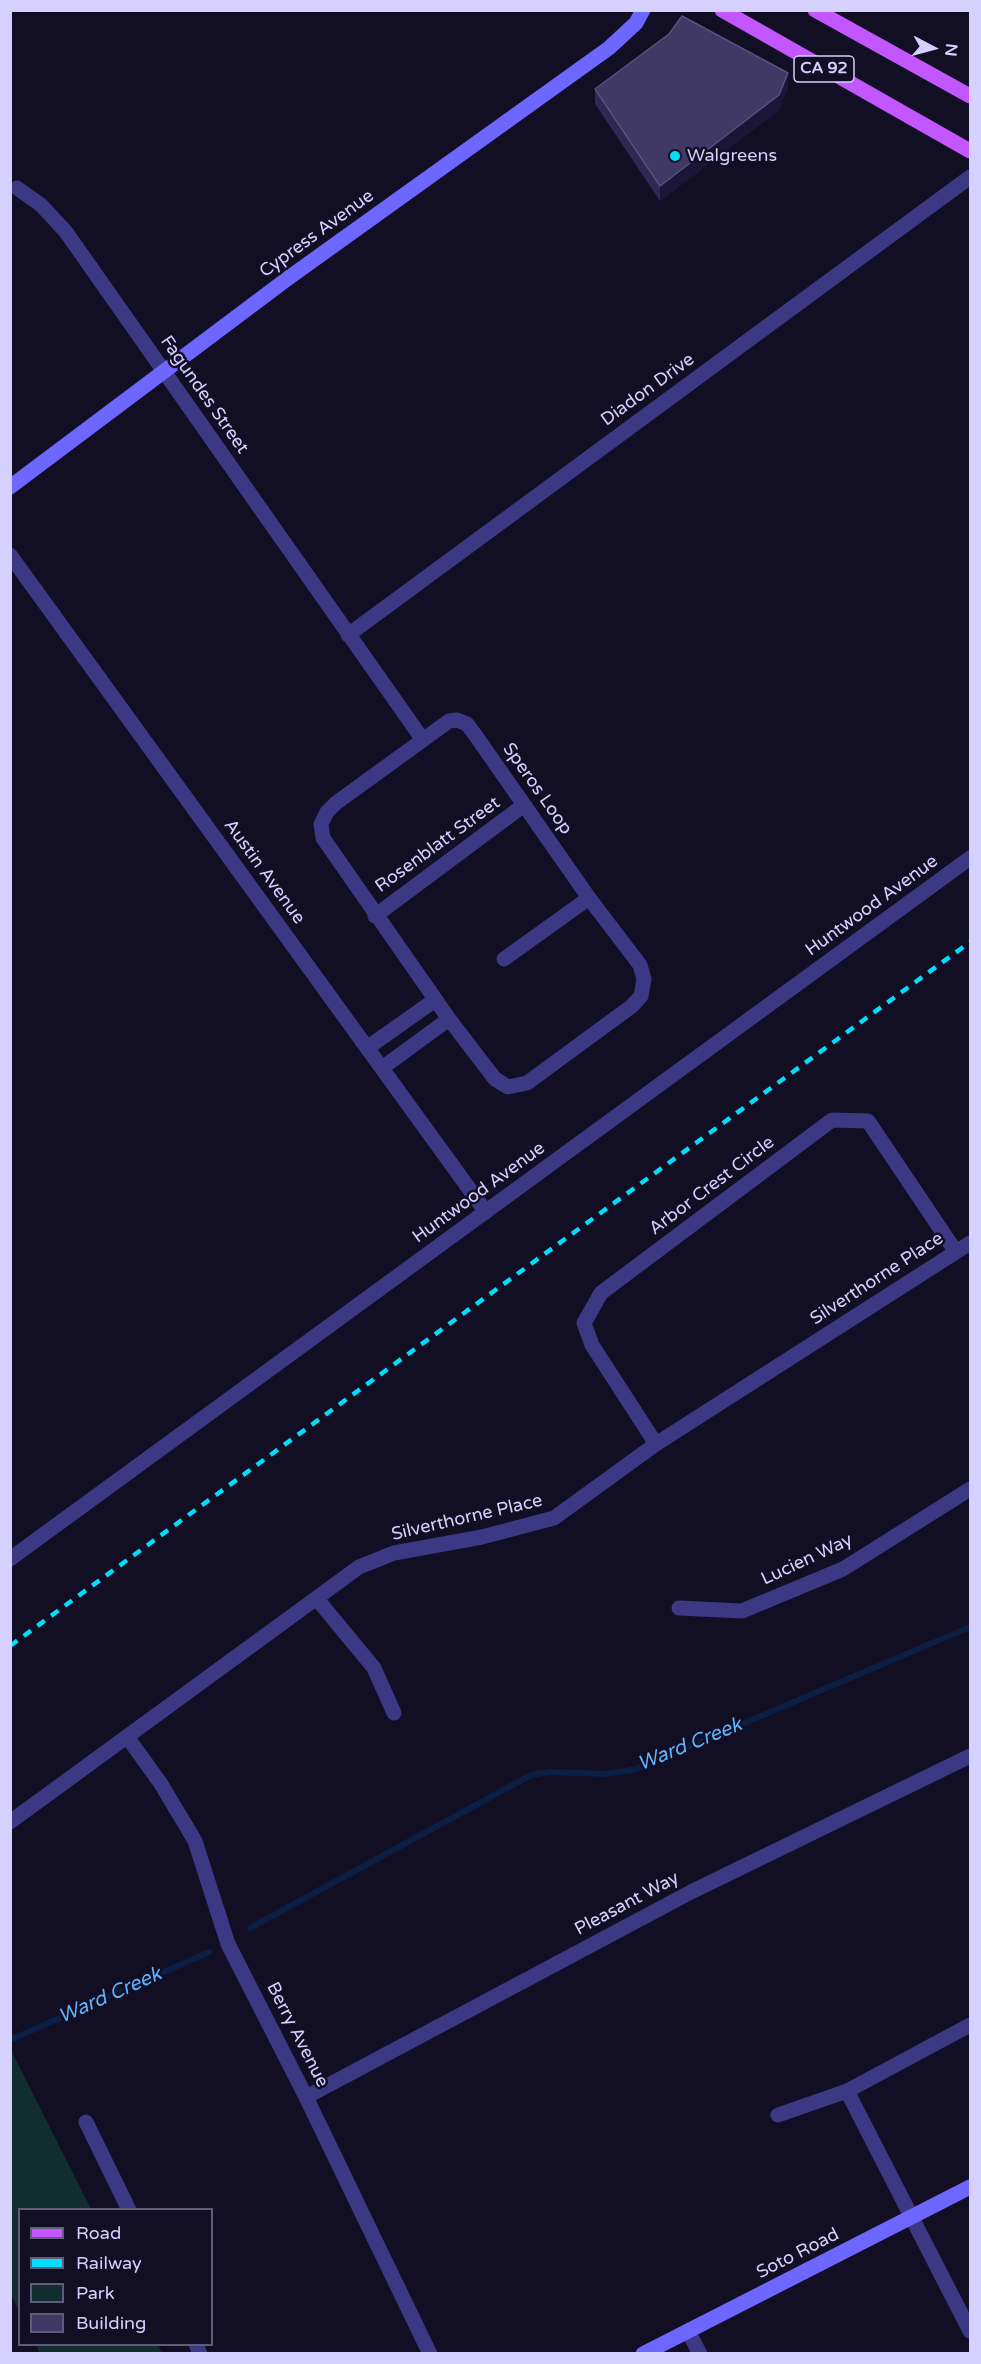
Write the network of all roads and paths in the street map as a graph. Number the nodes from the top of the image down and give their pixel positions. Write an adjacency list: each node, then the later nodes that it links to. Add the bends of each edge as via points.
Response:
1 (643, 10): 8 (street, Cypress Avenue, via 636,23 609,48)
2 (722, 10): 5 (main road, CA 92)
3 (815, 10): 4 (main road, CA 92)
4 (970, 96)
5 (970, 151)
6 (970, 177): 11 (street, Diadon Drive)
7 (17, 188): 8 (street, Fagundes Street, via 41,205 66,232)
8 (164, 370): 9 (street, Cypress Avenue); 11 (street, Fagundes Street)
9 (10, 487)
10 (10, 555): 20 (street, Austin Avenue)
11 (348, 635): 12 (street, Fagundes Street)
12 (423, 740): 13 (street, Speros Loop, via 449,721 467,724); 16 (street, Speros Loop, via 336,803 321,824 329,849)
13 (524, 805): 15 (street, Speros Loop); 16 (street, Rosenblatt Street)
14 (970, 858): 22 (street, Huntwood Avenue)
15 (589, 898): 17 (street); 19 (street, Speros Loop, via 640,965 643,988 632,1006 527,1083 508,1087 495,1079)
16 (375, 916): 18 (street, Speros Loop)
17 (504, 959)
18 (435, 1000): 19 (street, Speros Loop); 20 (street)
19 (449, 1019): 21 (street)
20 (367, 1048): 21 (street, Austin Avenue)
21 (382, 1068): 22 (street, Austin Avenue)
22 (486, 1212): 27 (street, Huntwood Avenue)
23 (970, 1244): 24 (street, Silverthorne Place)
24 (956, 1252): 25 (street, Silverthorne Place); 25 (street, Arbor Crest Circle, via 868,1121 832,1120 601,1293 584,1323 592,1346)
25 (656, 1444): 28 (street, Silverthorne Place, via 554,1518 482,1537 394,1553 359,1568)
26 (970, 1489): 29 (street, Lucien Way, via 843,1569 742,1611)
27 (10, 1558)
28 (317, 1599): 30 (street, via 374,1668); 31 (street, Silverthorne Place)
29 (679, 1608)
30 (394, 1713)
31 (128, 1738): 33 (street, Silverthorne Place); 36 (street, Berry Avenue, via 195,1841 228,1944)
32 (970, 1756): 36 (street, Pleasant Way, via 691,1892)
33 (10, 1822)
34 (970, 2025): 35 (street)
35 (847, 2091): 37 (street); 41 (street)
36 (306, 2097): 44 (street, Berry Avenue)
37 (778, 2115)
38 (86, 2122): 40 (street)
39 (970, 2187): 41 (street, Soto Road)
40 (128, 2208)
41 (913, 2218): 42 (street, Soto Road); 43 (street)
42 (688, 2331): 45 (street, Soto Road); 46 (street)
43 (970, 2331)
44 (430, 2354)
45 (643, 2354)
46 (700, 2354)

